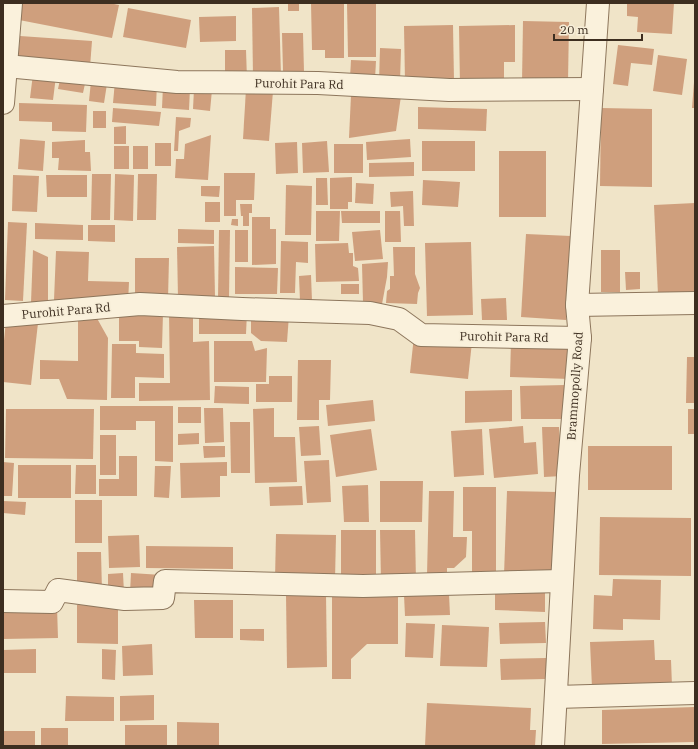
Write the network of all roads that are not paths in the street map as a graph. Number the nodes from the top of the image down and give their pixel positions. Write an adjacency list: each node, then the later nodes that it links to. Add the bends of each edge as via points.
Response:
1 (11, 3): 3 (street)
2 (598, 3): 4 (street, Brammopolly Road)
3 (6, 66): 4 (street, Purohit Para Rd, via 177,82 318,83 449,90); 5 (street)
4 (592, 89): 7 (street, Brammopolly Road)
5 (3, 103)
6 (695, 303): 7 (street)
7 (577, 305): 9 (street, Brammopolly Road)
8 (3, 316): 9 (street, Purohit Para Rd, via 140,304 370,313 399,319 421,335)
9 (580, 338): 10 (street, Brammopolly Road)
10 (562, 581): 11 (street, via 363,586 165,581 163,598 125,599 58,590 52,602); 13 (street, Brammopolly Road)
11 (3, 601)
12 (695, 693): 13 (street)
13 (556, 697): 14 (street, Brammopolly Road)
14 (553, 746)

